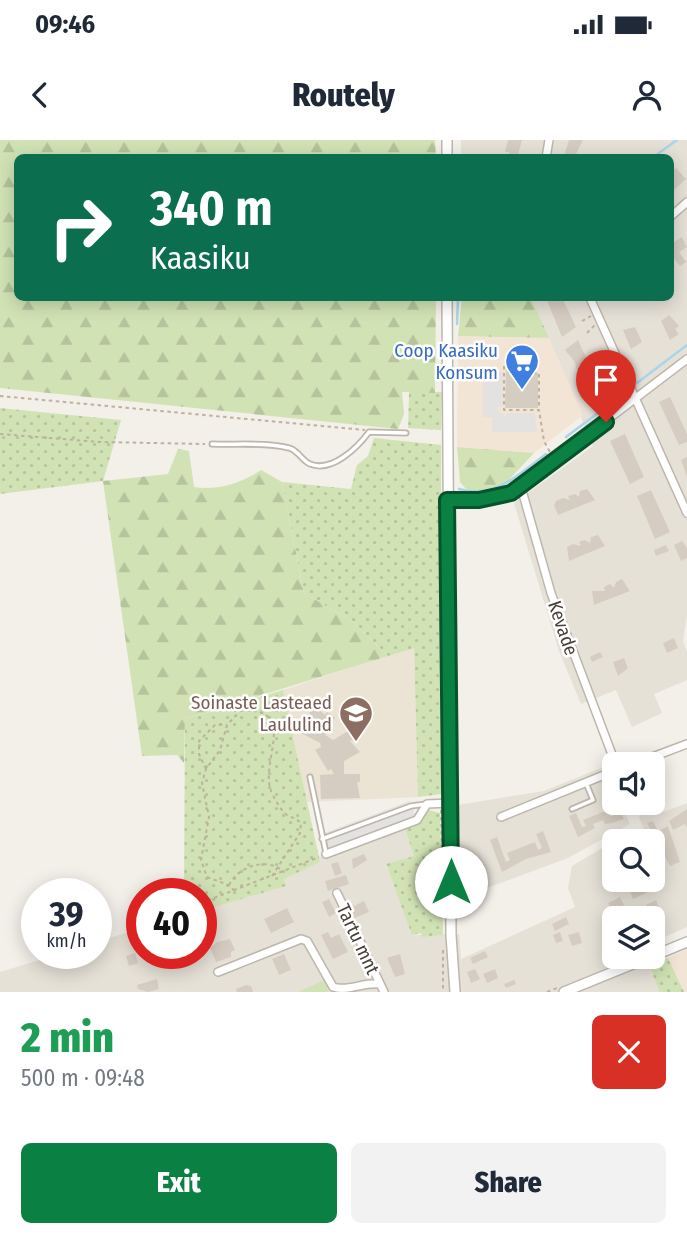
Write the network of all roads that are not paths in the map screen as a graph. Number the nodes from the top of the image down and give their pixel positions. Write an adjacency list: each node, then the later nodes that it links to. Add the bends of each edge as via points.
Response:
1 (447, 301): 8 (street)
2 (591, 301): 4 (street)
3 (687, 359): 4 (street)
4 (634, 400): 7 (street); 9 (street)
5 (406, 433): 6 (lane, via 369,432 351,451 331,464 319,465 310,464 292,448)
6 (212, 444)
7 (521, 487): 8 (street, via 498,498); 11 (street, Kevade, via 555,605)
8 (447, 500): 16 (street)
9 (687, 513)
10 (687, 744): 12 (street)
11 (612, 752)
12 (665, 752)
13 (602, 776): 15 (street)
14 (310, 777): 20 (lane)
15 (586, 783): 18 (lane, via 593,800); 19 (street)
16 (451, 803): 17 (street); 25 (street)
17 (427, 804): 20 (lane); 21 (street, via 417,820)
18 (572, 809)
19 (501, 817)
20 (323, 839): 21 (lane)
21 (326, 855)
22 (337, 893): 28 (street, Tartu mnt)
23 (687, 942): 24 (street)
24 (665, 951)
25 (452, 967): 30 (street); 31 (street)
26 (621, 969): 32 (street)
27 (218, 972): 28 (street, Tartu mnt, via 301,939 333,987)
28 (379, 984): 29 (street, Tartu mnt)
29 (384, 992)
30 (449, 992)
31 (455, 992)
32 (564, 992)

